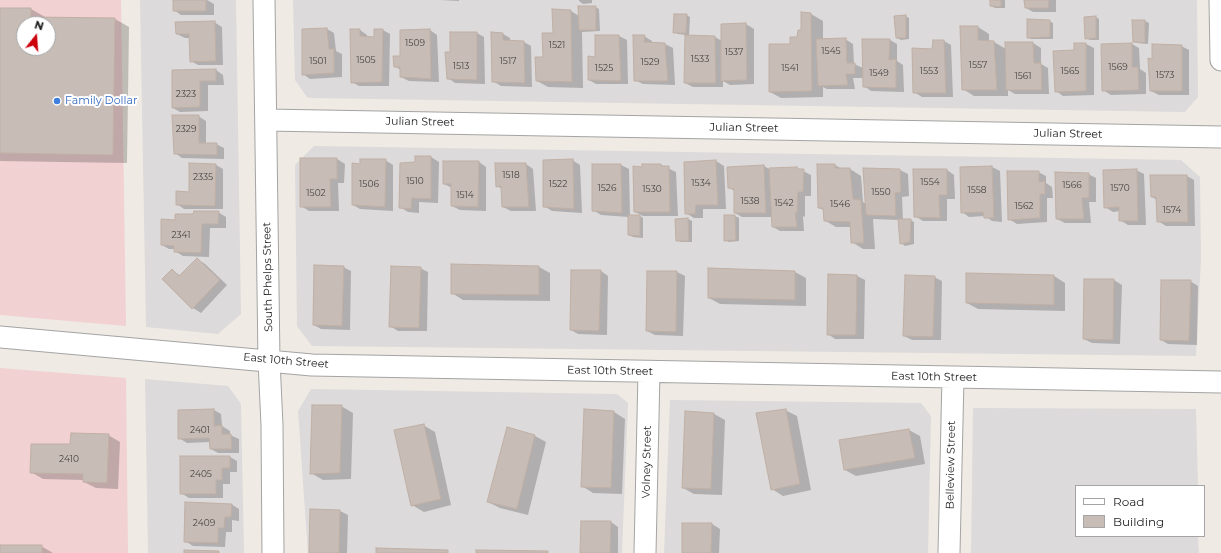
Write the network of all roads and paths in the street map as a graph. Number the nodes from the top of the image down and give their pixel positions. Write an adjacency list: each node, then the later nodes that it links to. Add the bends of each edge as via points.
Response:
1 (264, 0): 4 (street, South Phelps Street)
2 (1220, 0): 3 (street)
3 (1221, 60)
4 (266, 120): 5 (street, Julian Street); 7 (street, South Phelps Street)
5 (1221, 137)
6 (0, 336): 7 (street, East 10th Street)
7 (268, 361): 8 (street, East 10th Street, via 312,365); 11 (street, South Phelps Street, via 272,425)
8 (649, 372): 9 (street, East 10th Street); 12 (street, Volney Street)
9 (952, 377): 10 (street, East 10th Street); 13 (street, Belleview Street)
10 (1221, 382)
11 (273, 553)
12 (645, 553)
13 (949, 553)

